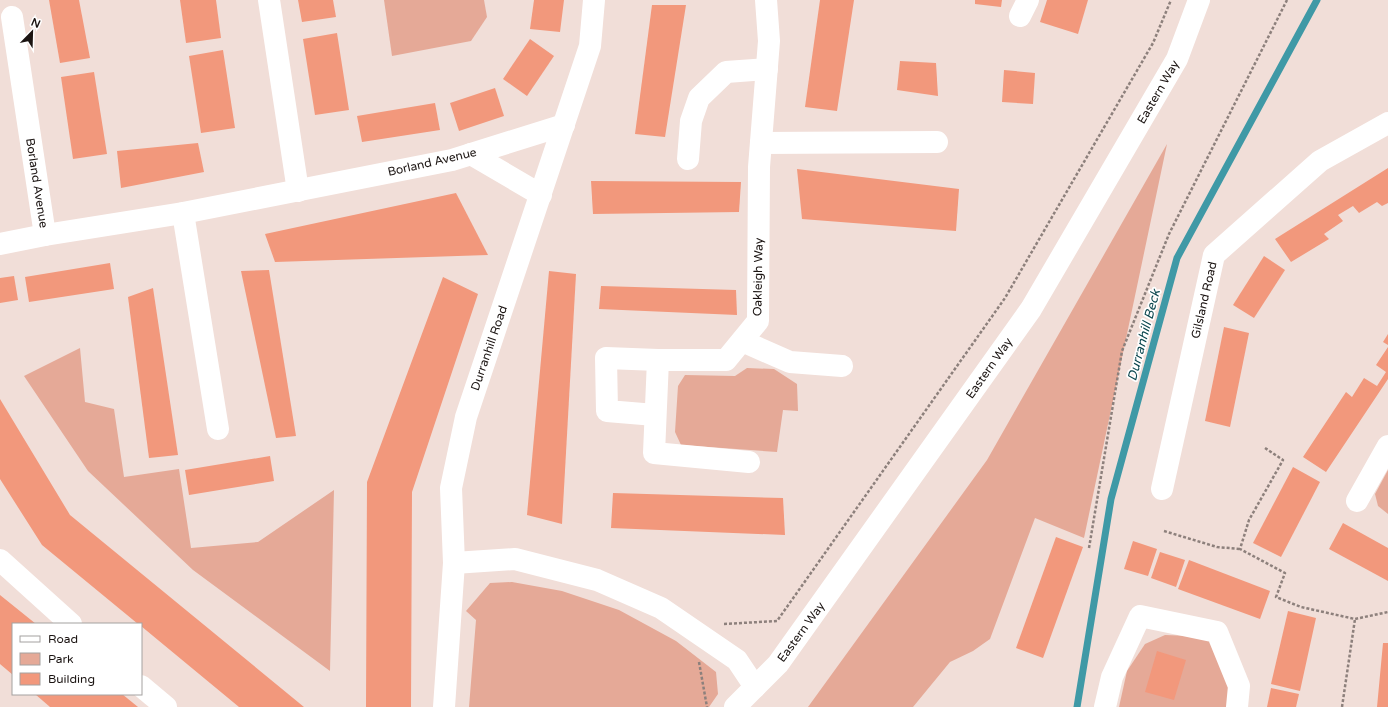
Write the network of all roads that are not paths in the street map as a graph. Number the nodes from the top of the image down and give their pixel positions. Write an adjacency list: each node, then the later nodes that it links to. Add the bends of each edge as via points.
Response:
1 (269, 0): 13 (street)
2 (594, 0): 8 (street, Durranhill Road, via 590,46)
3 (766, 0): 6 (street, Oakleigh Way, via 769,41)
4 (1199, 0): 30 (street, Eastern Way, via 1177,59 1031,309 778,664)
5 (12, 17): 16 (street, Borland Avenue)
6 (767, 69): 10 (street, Oakleigh Way); 12 (street, via 726,72 699,98 691,121)
7 (1388, 123): 25 (street, Gilsland Road, via 1320,161 1214,255)
8 (564, 125): 11 (street, Borland Avenue); 14 (street, Durranhill Road)
9 (937, 142): 10 (street)
10 (761, 143): 18 (street, Oakleigh Way, via 758,321)
11 (471, 154): 13 (street, Borland Avenue); 14 (street)
12 (688, 159)
13 (298, 191): 15 (street, Borland Avenue)
14 (541, 195): 28 (street, Durranhill Road, via 466,417 451,488)
15 (183, 214): 16 (street, Borland Avenue); 22 (street)
16 (45, 234): 17 (street)
17 (0, 244)
18 (742, 341): 19 (street, Oakleigh Way, via 726,360); 20 (street, via 790,362)
19 (658, 360): 21 (street); 21 (street, Oakleigh Way, via 606,358 607,411)
20 (842, 366)
21 (655, 415): 24 (street, via 654,453)
22 (218, 429)
23 (1388, 446): 26 (street)
24 (749, 462)
25 (1162, 489)
26 (1357, 501)
27 (0, 560): 29 (street)
28 (454, 563): 30 (street, via 515,559 597,580 661,608 736,660); 33 (street, Durranhill Road)
29 (71, 623)
30 (756, 686): 34 (street, Eastern Way)
31 (142, 687): 32 (street)
32 (166, 707)
33 (444, 707)
34 (735, 707)
35 (1105, 707): 36 (street, via 1112,677 1140,616 1217,632 1239,686)
36 (1237, 707)

